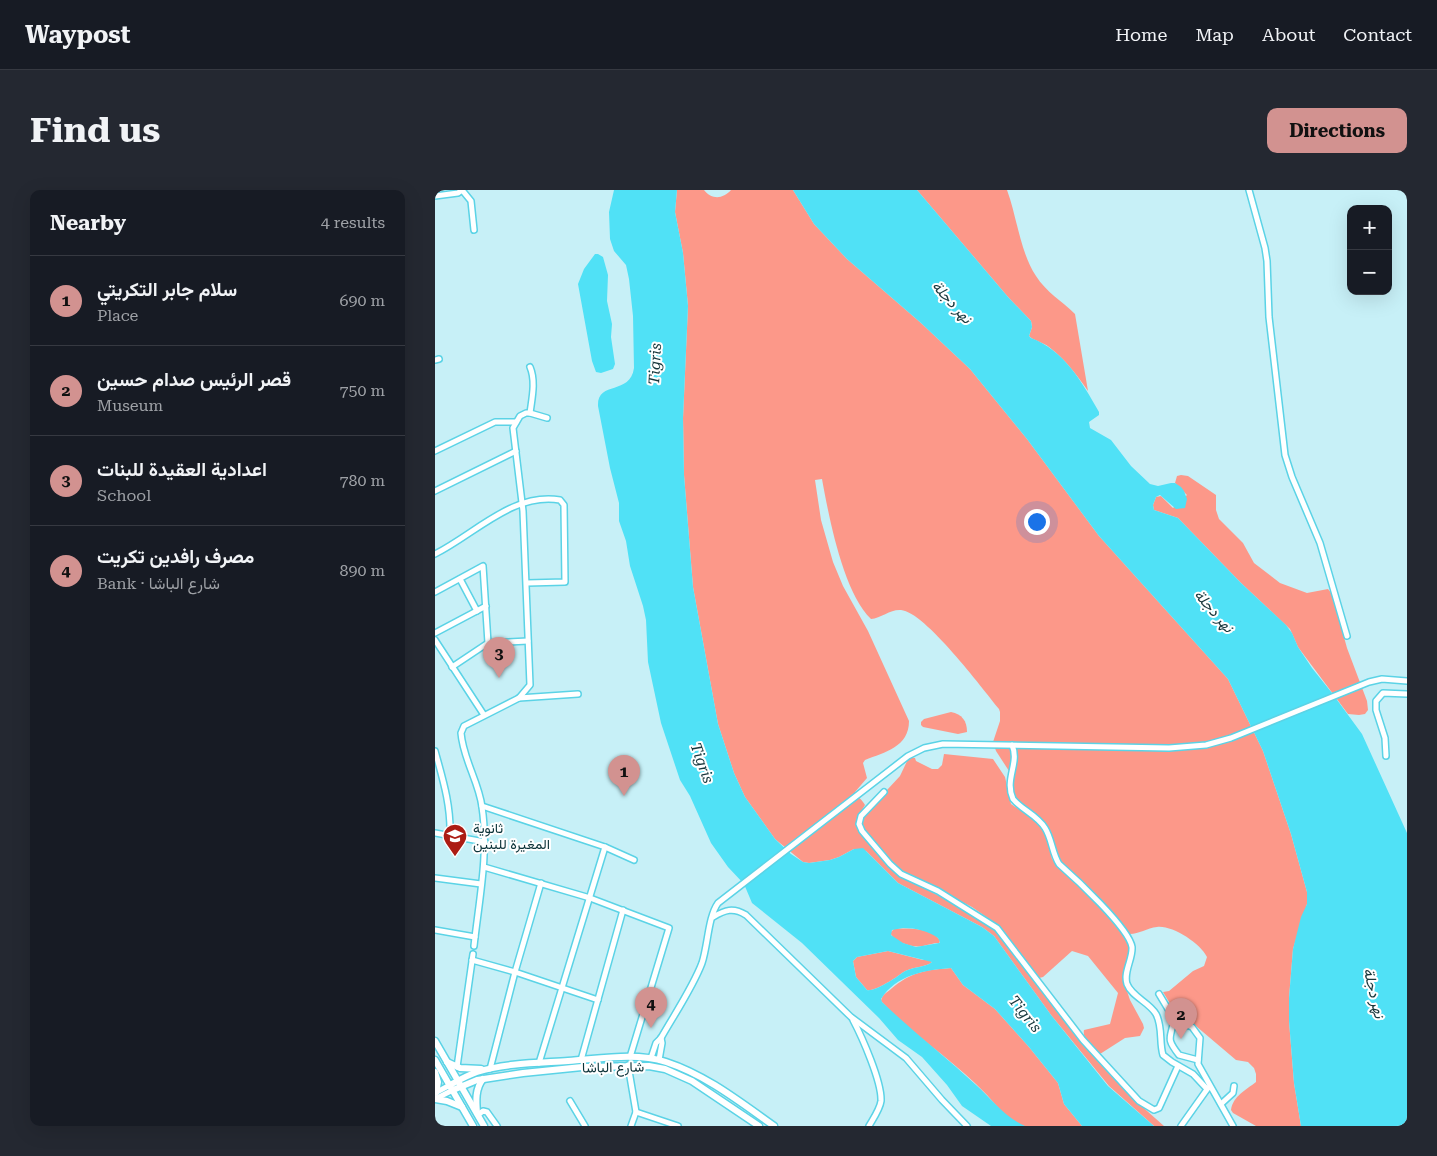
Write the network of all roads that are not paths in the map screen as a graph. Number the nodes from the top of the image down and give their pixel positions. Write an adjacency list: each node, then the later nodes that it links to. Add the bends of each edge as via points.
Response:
1 (462, 190): 3 (street); 4 (street, via 471,201)
2 (1249, 190): 20 (street, via 1266,254 1275,380 1285,455 1320,543)
3 (435, 196)
4 (474, 230)
5 (530, 367): 6 (street, via 533,379)
6 (530, 413): 7 (street); 8 (street, via 522,414)
7 (547, 418)
8 (515, 422): 9 (street, via 495,422); 10 (street)
9 (435, 451)
10 (516, 451): 11 (street); 12 (street)
11 (435, 491)
12 (522, 503): 13 (street); 15 (street); 15 (street, via 558,500 564,505 565,582)
13 (435, 554)
14 (459, 579): 16 (street); 17 (street, via 483,566); 18 (street)
15 (527, 583): 22 (street)
16 (435, 592)
17 (486, 606): 18 (street); 23 (street)
18 (477, 611): 19 (street)
19 (435, 633)
20 (1347, 636)
21 (435, 640): 24 (street)
22 (528, 641): 23 (street); 28 (street, via 530,685)
23 (488, 643): 24 (street)
24 (452, 667): 29 (street)
25 (1407, 681): 30 (street, via 1382,679 1362,684 1242,734 1206,745 1181,748)
26 (578, 694): 28 (street)
27 (1407, 694): 32 (street, via 1386,693 1376,701)
28 (519, 698): 29 (street)
29 (484, 715): 34 (street, via 464,726 461,733)
30 (1012, 745): 46 (street, via 943,744 908,756 722,899 716,905); 67 (street, via 1015,755 1010,779 1013,800 1042,824 1059,864 1093,895 1131,942 1127,984 1156,1014 1163,1055)
31 (435, 751): 36 (street, via 448,796)
32 (1386, 756)
33 (884, 792): 67 (street, via 861,816 859,824 889,864 997,928 1083,1040 1139,1101 1154,1110 1159,1108)
34 (482, 806): 37 (street); 38 (street)
35 (435, 834): 36 (street)
36 (450, 836): 37 (street)
37 (485, 842): 40 (street)
38 (605, 847): 39 (street); 44 (street)
39 (634, 860)
40 (484, 867): 42 (street); 43 (street)
41 (435, 878): 43 (street)
42 (541, 883): 44 (street); 50 (street)
43 (481, 884): 48 (street)
44 (590, 898): 45 (street); 51 (street)
45 (623, 910): 53 (street); 58 (street, via 669,928)
46 (713, 917): 54 (street, via 727,910 746,915); 56 (street, via 698,971)
47 (435, 930): 48 (street)
48 (475, 937): 49 (street)
49 (474, 946)
50 (515, 972): 51 (street); 68 (street, via 472,957); 69 (street)
51 (563, 988): 53 (street); 65 (street)
52 (1159, 994): 55 (street)
53 (598, 1000): 61 (street)
54 (851, 1017): 91 (street, via 864,1044 881,1099); 92 (street, via 906,1058)
55 (1174, 1020): 63 (street, via 1192,1027 1200,1038); 63 (street, via 1169,1038 1171,1044 1179,1055)
56 (661, 1038): 59 (street); 62 (street)
57 (435, 1041): 64 (main road)
58 (630, 1057): 59 (main road); 61 (main road)
59 (651, 1058): 62 (main road)
60 (435, 1060): 74 (main road)
61 (581, 1060): 65 (main road)
62 (659, 1060): 90 (main road, via 709,1082)
63 (1198, 1060): 75 (street)
64 (447, 1062): 68 (main road); 72 (main road)
65 (539, 1063): 69 (main road)
66 (628, 1065): 71 (main road, شارع الباشا); 81 (street); 89 (main road, شارع الباشا, via 657,1067 684,1077)
67 (1178, 1066): 75 (street)
68 (457, 1067): 69 (main road)
69 (487, 1069): 72 (main road)
70 (435, 1072): 76 (main road, via 438,1082)
71 (483, 1079): 72 (main road, شارع الباشا); 82 (main road, via 477,1091)
72 (459, 1083): 74 (main road, شارع الباشا); 82 (main road)
73 (1234, 1086): 79 (street, via 1233,1093)
74 (451, 1087): 76 (street); 77 (street); 80 (main road)
75 (1209, 1087): 79 (street); 93 (street)
76 (435, 1093)
77 (435, 1099): 80 (main road)
78 (570, 1101): 86 (street)
79 (1221, 1104): 94 (street)
80 (463, 1108): 83 (main road)
81 (636, 1112): 87 (street); 88 (street)
82 (478, 1115): 84 (main road); 85 (street, via 487,1112)
83 (473, 1126)
84 (484, 1126)
85 (497, 1126)
86 (585, 1126)
87 (631, 1126)
88 (679, 1126)
89 (759, 1126)
90 (774, 1126)
91 (869, 1126)
92 (967, 1126)
93 (1181, 1126)
94 (1233, 1126)

